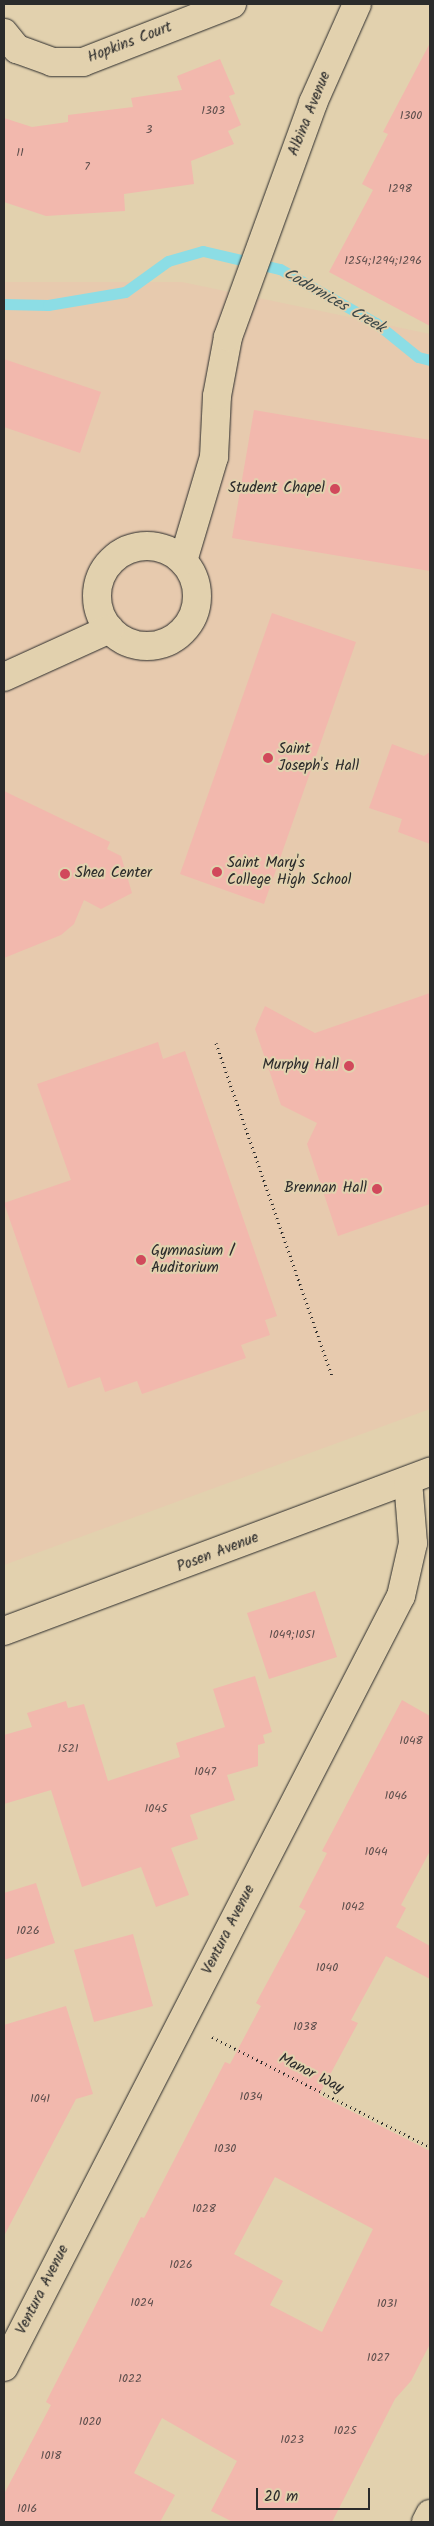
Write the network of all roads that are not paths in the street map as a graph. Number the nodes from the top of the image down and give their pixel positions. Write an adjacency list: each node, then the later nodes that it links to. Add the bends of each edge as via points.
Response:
1 (232, 4): 3 (street, Hopkins Court, via 82,62 52,62 17,49)
2 (357, 4): 4 (street, Albina Avenue, via 312,103 228,337 217,396 214,457)
3 (4, 34)
4 (183, 561): 5 (street, via 153,546 119,554 107,566 97,598); 5 (street, via 192,574 197,605 181,632 168,641 137,645)
5 (110, 629): 6 (street)
6 (4, 677)
7 (419, 1477): 8 (street, Posen Avenue); 9 (street, Ventura Avenue, via 413,1543 401,1596)
8 (4, 1631)
9 (4, 2367)
10 (430, 2514): 11 (street)
11 (426, 2522)

